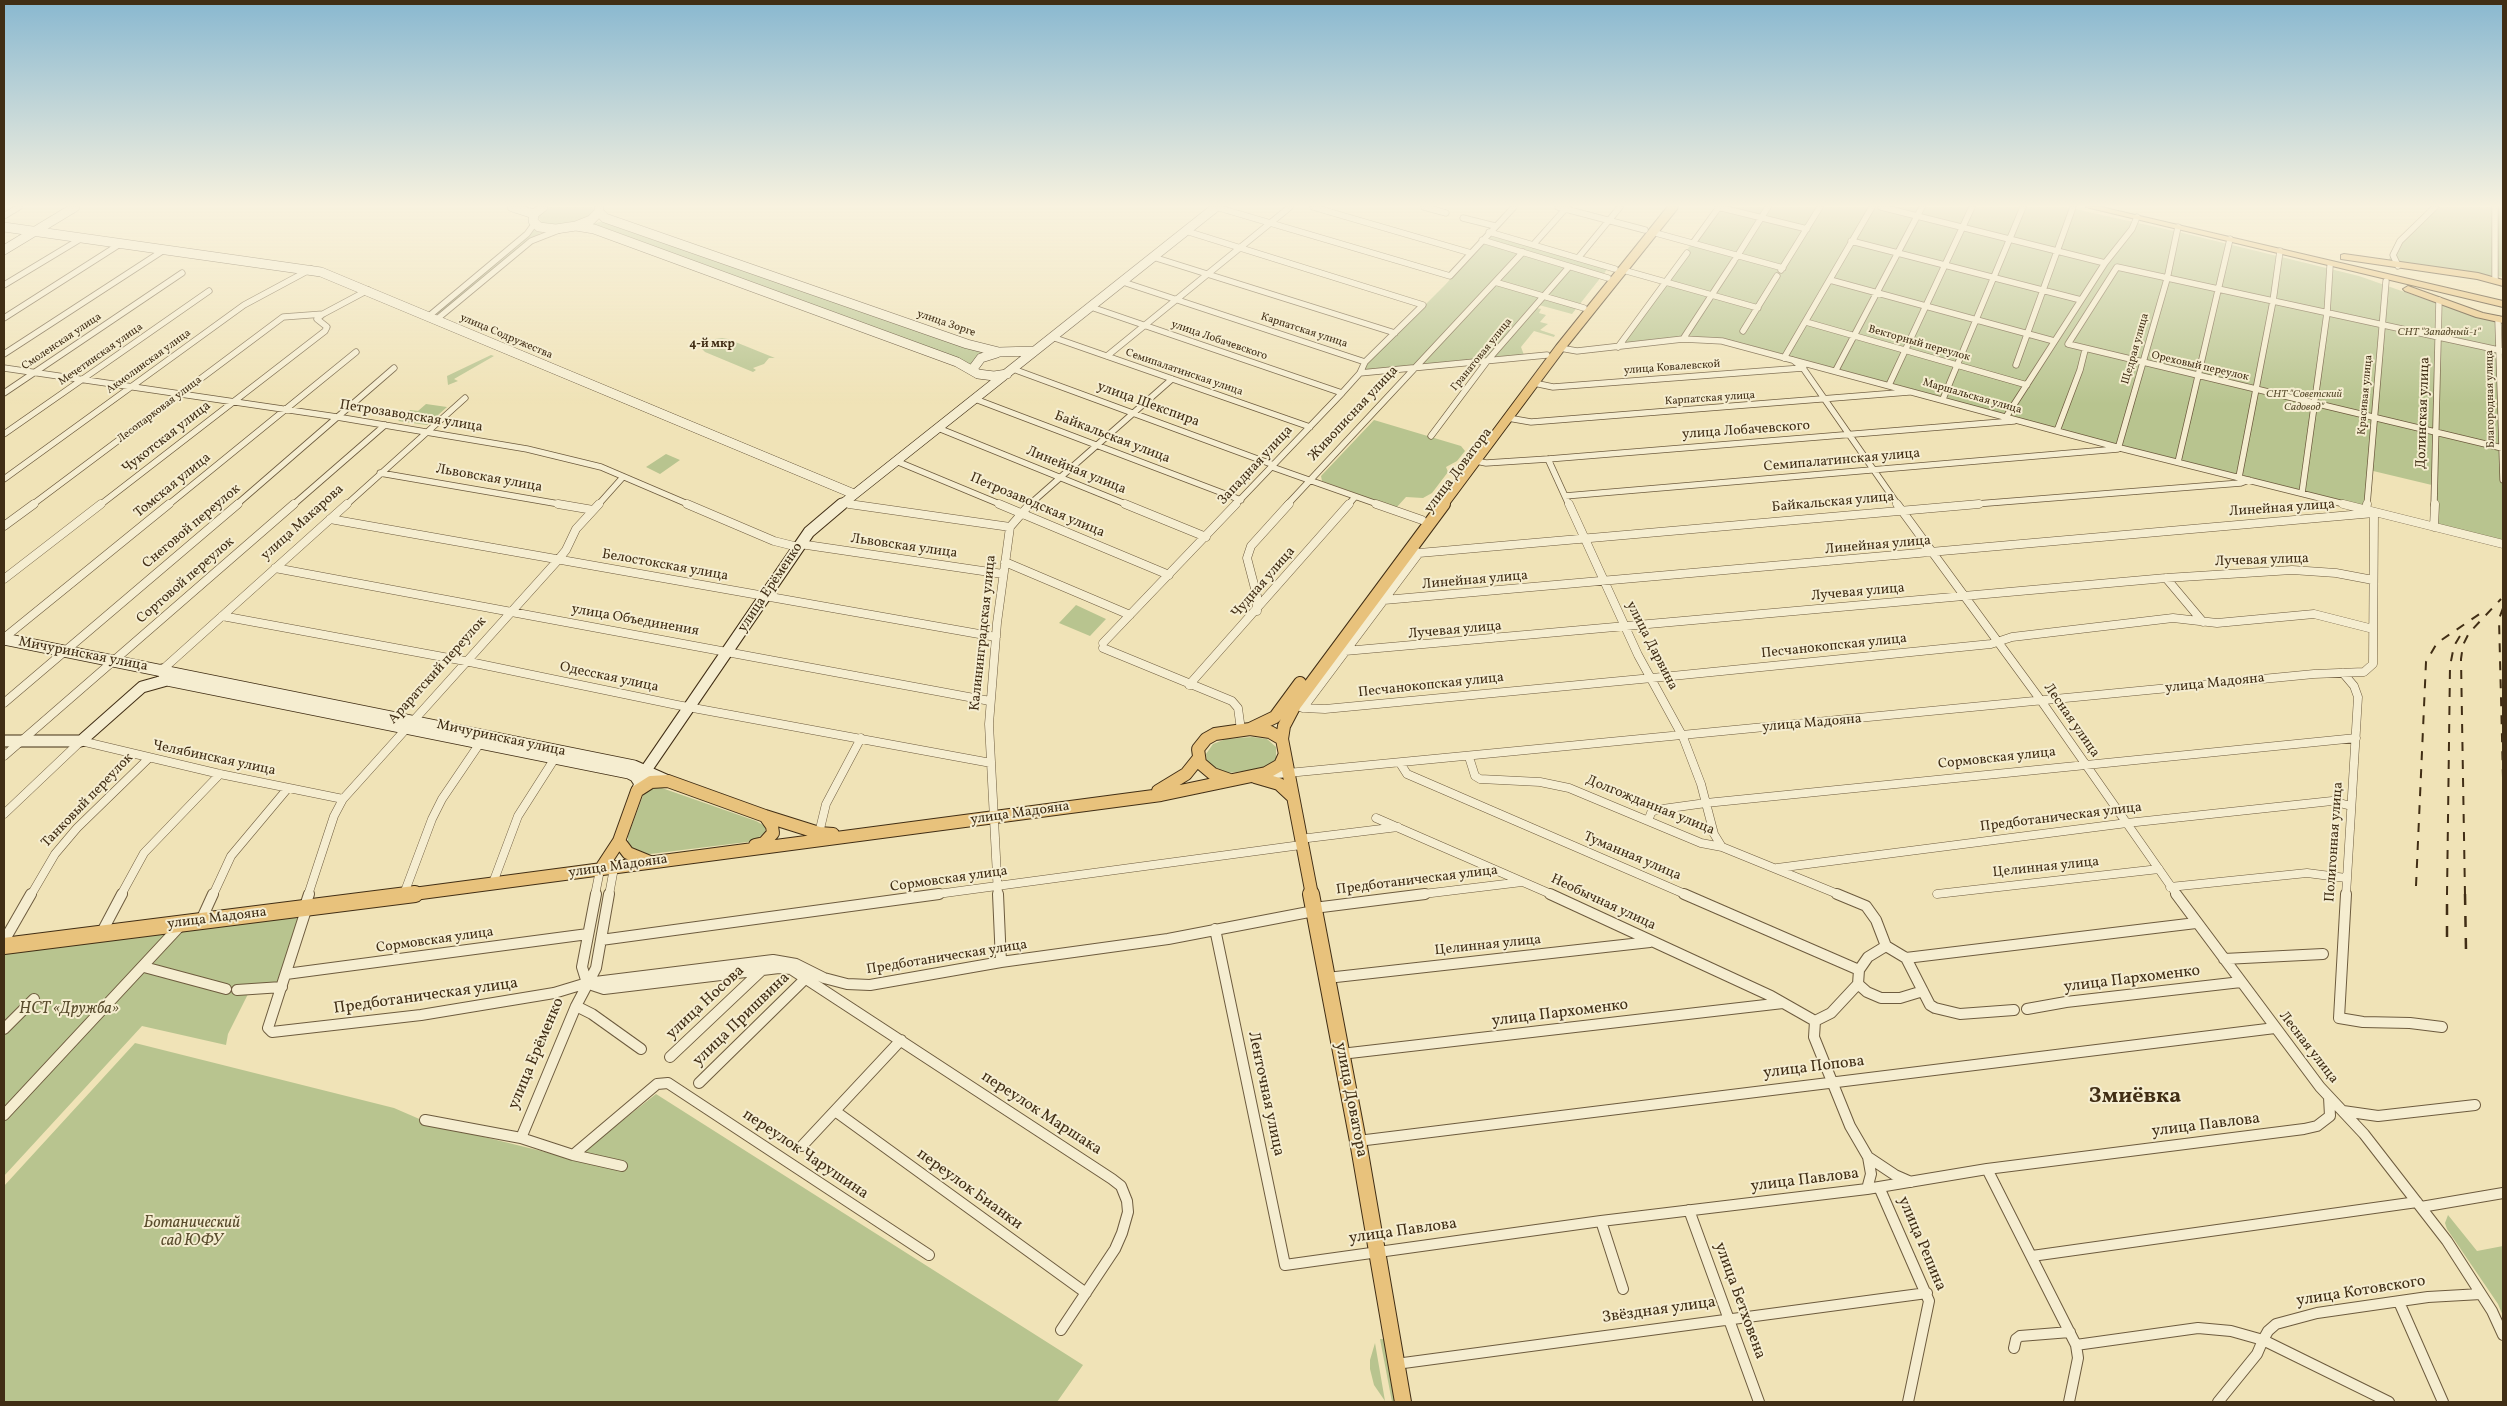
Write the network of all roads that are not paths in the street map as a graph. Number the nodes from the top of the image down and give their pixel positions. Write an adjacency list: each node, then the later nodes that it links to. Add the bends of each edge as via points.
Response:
1 (1615, 272): 65 (main road, улица Доватора); 85 (main road, улица Доватора)
2 (24, 273): 49 (street)
3 (75, 273): 70 (street)
4 (129, 273): 92 (street)
5 (182, 273): 107 (street, Смоленская улица)
6 (304, 273): 116 (street, Акмолинская улица, via 259,295)
7 (321, 273): 50 (main road, улица Содружества)
8 (483, 273): 69 (street)
9 (490, 273): 69 (street)
10 (712, 273): 108 (main road)
11 (761, 273): 91 (main road, улица Зорге, via 968,344)
12 (1134, 273): 46 (main road, улица Ерёменко)
13 (1204, 273): 39 (street)
14 (1319, 273): 77 (street, Западная улица, via 1423,305)
15 (1438, 273): 16 (street, via 1450,276)
16 (1453, 273)
17 (1503, 273): 47 (street, Живописная улица)
18 (1564, 273): 56 (street, Гранатовая улица)
19 (1618, 273): 48 (street)
20 (1672, 273): 48 (street)
21 (1726, 273): 55 (street)
22 (1834, 273): 43 (street)
23 (1888, 273): 54 (street)
24 (1941, 273): 63 (street)
25 (1973, 273): 41 (street)
26 (1995, 273): 41 (street)
27 (2050, 273): 53 (street)
28 (2100, 273): 59 (street)
29 (2114, 273): 86 (street, Ореховый переулок, via 2069,345)
30 (2140, 273): 42 (street, Ореховый переулок)
31 (2168, 273): 42 (street, Щедрая улица)
32 (2222, 273): 51 (street)
33 (2277, 273): 61 (street)
34 (2330, 273): 67 (street)
35 (2355, 273): 44 (highway)
36 (2377, 273): 62 (highway)
37 (2388, 273): 57 (highway)
38 (2451, 273): 45 (highway)
39 (1208, 274): 58 (street); 77 (street)
40 (1777, 276): 66 (street)
41 (1993, 278): 53 (street); 72 (street)
42 (2167, 279): 51 (street); 98 (street, Щедрая улица)
43 (1830, 280): 54 (street); 73 (street)
44 (2386, 281): 60 (highway); 74 (street, Красивая улица)
45 (2499, 281)
46 (1122, 282): 58 (street, Карпатская улица); 64 (main road, улица Ерёменко)
47 (1494, 282): 56 (street); 104 (street, Живописная улица)
48 (1665, 282): 55 (street); 84 (street)
49 (4, 285)
50 (368, 290): 68 (street); 69 (main road, улица Содружества)
51 (2218, 290): 61 (street); 110 (street)
52 (210, 291): 112 (street, Мечетинская улица)
53 (2044, 291): 59 (street); 78 (street)
54 (1877, 293): 63 (street); 79 (street)
55 (1710, 295): 66 (street); 82 (street)
56 (1545, 297): 65 (street); 96 (street, Гранатовая улица)
57 (2503, 298)
58 (1177, 300): 75 (street); 97 (street, Карпатская улица)
59 (2081, 300): 83 (street)
60 (2438, 300): 71 (highway); 81 (street, Долинская улица)
61 (2273, 301): 67 (street); 118 (street)
62 (2503, 304)
63 (1926, 306): 72 (street); 89 (street)
64 (1091, 307): 75 (street, улица Лобачевского); 80 (main road, улица Ерёменко)
65 (1584, 308): 93 (main road, улица Доватора)
66 (1758, 308): 76 (street)
67 (2327, 313): 74 (street); 128 (street)
68 (323, 314): 122 (street, Лесопарковая улица, via 283,318); 127 (street, Чукотская улица, via 317,319 327,327 325,331)
69 (432, 317): 163 (main road, улица Содружества)
70 (4, 318)
71 (2500, 319): 87 (street, Благородная улица)
72 (1977, 320): 78 (street); 101 (street)
73 (1806, 322): 79 (street, Векторный переулок); 95 (street)
74 (2382, 325): 81 (street); 133 (street, Красивая улица)
75 (1144, 326): 94 (street); 121 (street, улица Лобачевского)
76 (1743, 332)
77 (1394, 333): 97 (street, Западная улица)
78 (2029, 334): 83 (street); 99 (street)
79 (1855, 336): 89 (street, Векторный переулок); 106 (street)
80 (1052, 337): 88 (main road, улица Ерёменко); 94 (street, Семипалатинская улица)
81 (2439, 337): 87 (street); 140 (street, Долинская улица)
82 (1683, 339): 84 (street); 95 (street, via 1715,340)
83 (2054, 341): 115 (street)
84 (1618, 347): 85 (street, via 1577,351)
85 (1560, 348): 113 (main road, улица Доватора)
86 (2085, 350): 98 (street, Ореховый переулок); 139 (street)
87 (2502, 350): 147 (street, Благородная улица)
88 (1036, 351): 91 (main road, улица Зорге); 105 (main road, улица Ерёменко)
89 (1906, 351): 101 (street, Векторный переулок); 114 (street)
90 (356, 352): 129 (street, Томская улица)
91 (1003, 353): 105 (main road, via 1014,359); 108 (main road, via 982,358 975,364)
92 (4, 354)
93 (1547, 355): 96 (street); 174 (main road, улица Доватора)
94 (1107, 356): 111 (street, Семипалатинская улица)
95 (1789, 359): 100 (street, Лесная улица)
96 (1488, 360): 104 (street); 143 (street, Гранатовая улица)
97 (1365, 362): 109 (street, Западная улица)
98 (2142, 363): 110 (street, Ореховый переулок); 146 (street, Щедрая улица)
99 (2016, 365)
100 (1806, 366): 106 (street, Маршальская улица); 113 (street, улица Ковалевской, via 1554,387); 126 (street, Лесная улица)
101 (1958, 366): 115 (street, Векторный переулок); 125 (street)
102 (4, 368): 107 (street, Петрозаводская улица)
103 (394, 368): 131 (street, Снеговой переулок)
104 (1413, 369): 109 (street); 161 (street, Живописная улица)
105 (1012, 370): 108 (main road, via 994,376); 117 (main road, улица Ерёменко); 130 (street, улица Шекспира)
106 (1836, 370): 114 (street, Маршальская улица)
107 (35, 372): 112 (street, Петрозаводская улица); 120 (street, Смоленская улица)
108 (976, 372): 117 (main road)
109 (1360, 374): 121 (street, Западная улица)
110 (2198, 377): 118 (street, Ореховый переулок); 151 (street)
111 (1172, 379): 130 (street, Калининградская улица); 137 (street, Семипалатинская улица)
112 (82, 380): 116 (street, Петрозаводская улица); 142 (street, Мечетинская улица)
113 (1534, 383): 134 (main road, улица Доватора)
114 (1889, 385): 119 (street, Маршальская улица)
115 (2027, 385): 132 (street)
116 (132, 387): 122 (street, Петрозаводская улица); 158 (street, Акмолинская улица)
117 (989, 389): 124 (main road, улица Ерёменко)
118 (2257, 390): 128 (street, Ореховый переулок); 156 (street)
119 (1915, 392): 125 (street, Маршальская улица); 126 (street, Карпатская улица)
120 (4, 393)
121 (1342, 393): 137 (street, Западная улица)
122 (182, 394): 127 (street, Петрозаводская улица); 175 (street, Лесопарковая улица)
123 (465, 398): 141 (street, улица Макарова)
124 (975, 399): 138 (main road, улица Ерёменко); 145 (street, Байкальская улица)
125 (1943, 399): 132 (street, Маршальская улица)
126 (1824, 400): 134 (street, Карпатская улица, via 1531,422); 144 (street, Лесная улица)
127 (234, 402): 129 (street, Петрозаводская улица); 190 (street, Чукотская улица)
128 (2314, 403): 133 (street, Ореховый переулок); 162 (street)
129 (287, 409): 131 (street, Петрозаводская улица); 204 (street, Томская улица)
130 (1134, 412): 145 (street, Калининградская улица); 152 (street, улица Шекспира)
131 (337, 417): 136 (street, Петрозаводская улица); 206 (street, Снеговой переулок)
132 (2006, 417): 135 (street, Маршальская улица)
133 (2374, 417): 140 (street, Ореховый переулок); 170 (street, Красивая улица)
134 (1508, 418): 150 (main road, улица Доватора)
135 (2019, 421): 139 (street, Маршальская улица); 144 (street, улица Лобачевского)
136 (385, 425): 141 (street, Петрозаводская улица); 209 (street, Сортовой переулок)
137 (1310, 427): 152 (street, Западная улица)
138 (938, 428): 149 (main road, улица Ерёменко); 157 (street, Линейная улица)
139 (2057, 431): 146 (street, Маршальская улица)
140 (2436, 431): 147 (street, Ореховый переулок); 177 (street, Долинская улица)
141 (428, 432): 154 (street, улица Макарова); 155 (street, Петрозаводская улица, via 527,449 594,465)
142 (4, 434)
143 (1431, 436)
144 (1848, 436): 148 (street, улица Лобачевского); 153 (street, Лесная улица)
145 (1096, 446): 157 (street, Калининградская улица); 166 (street, Байкальская улица)
146 (2120, 448): 151 (street, Маршальская улица); 153 (street, Семипалатинская улица)
147 (2502, 448): 160 (street, Благородная улица)
148 (1548, 459): 150 (street, улица Лобачевского); 164 (street, улица Дарвина)
149 (896, 461): 163 (main road, улица Ерёменко); 171 (street, Петрозаводская улица)
150 (1476, 461): 182 (main road, улица Доватора)
151 (2178, 462): 156 (street, Маршальская улица)
152 (1273, 466): 161 (street, улица Шекспира); 166 (street, Западная улица)
153 (1874, 472): 164 (street, Семипалатинская улица); 169 (street, Лесная улица)
154 (380, 473): 168 (street, Львовская улица); 173 (street, улица Макарова)
155 (623, 477): 168 (street, Араратский переулок); 181 (street, Петрозаводская улица, via 774,542)
156 (2239, 477): 159 (street, Маршальская улица)
157 (1060, 478): 171 (street, Калининградская улица); 178 (street, Линейная улица)
158 (4, 479)
159 (2249, 480): 162 (street, Маршальская улица); 169 (street, Байкальская улица)
160 (2503, 480)
161 (1309, 481): 165 (street, улица Шекспира); 196 (street, Живописная улица, via 1249,550 1247,558 1257,596)
162 (2302, 493): 170 (street, Маршальская улица)
163 (854, 494): 167 (main road, улица Ерёменко)
164 (1565, 496): 179 (street, улица Дарвина)
165 (1355, 497): 174 (street, улица Шекспира); 196 (street, Чудная улица)
166 (1241, 500): 178 (street, Западная улица)
167 (843, 503): 176 (street); 181 (main road, улица Ерёменко, via 809,532)
168 (593, 510): 184 (street, Араратский переулок, via 576,529)
169 (1902, 510): 179 (street, Байкальская улица); 183 (street, Лесная улица)
170 (2366, 511): 172 (street, Маршальская улица)
171 (1020, 512): 176 (street, Калининградская улица); 188 (street, Петрозаводская улица)
172 (2374, 513): 177 (street, Маршальская улица); 183 (street, Линейная улица); 191 (street)
173 (330, 519): 184 (street, Белостокская улица); 186 (street, улица Макарова)
174 (1422, 520): 221 (main road, улица Доватора, via 1275,717)
175 (4, 526)
176 (1010, 527): 185 (street, Калининградская улица)
177 (2434, 527): 180 (street, Маршальская улица)
178 (1206, 537): 188 (street, Западная улица)
179 (1584, 539): 182 (street, Байкальская улица); 192 (street, улица Дарвина)
180 (2503, 544)
181 (799, 546): 187 (street, Львовская улица); 193 (main road, улица Ерёменко)
182 (1415, 551): 195 (street, улица Доватора); 219 (main road, улица Доватора)
183 (1933, 553): 192 (street, Линейная улица); 194 (street, Лесная улица)
184 (558, 560): 193 (street, Белостокская улица); 197 (street, Араратский переулок)
185 (1005, 562): 187 (street, Калининградская улица); 199 (street)
186 (275, 568): 197 (street, улица Объединения); 198 (street, улица Макарова)
187 (1003, 574): 203 (street, Калининградская улица)
188 (1169, 575): 199 (street, Западная улица)
189 (2166, 578): 191 (street, Лучевая улица, via 2292,570); 194 (street, Лучевая улица); 200 (street)
190 (4, 579)
191 (2373, 580): 202 (street)
192 (1604, 582): 195 (street, Линейная улица); 201 (street, улица Дарвина)
193 (767, 595): 203 (street, Белостокская улица); 207 (main road, улица Ерёменко)
194 (1964, 596): 201 (street, Лучевая улица); 205 (street, Лесная улица)
195 (1384, 600): 208 (street, улица Доватора)
196 (1256, 610): 214 (street, Чудная улица)
197 (510, 611): 207 (street, улица Объединения); 210 (street, Араратский переулок)
198 (222, 616): 210 (street, Одесская улица); 212 (street, улица Макарова)
199 (1130, 616): 214 (street, Западная улица, via 1103,646)
200 (2202, 622): 202 (street, Песчанокопская улица, via 2314,614); 205 (street, Песчанокопская улица, via 2173,618 2012,637)
201 (1625, 628): 208 (street, Лучевая улица); 213 (street, улица Дарвина)
202 (2373, 629): 211 (street, улица Мадояна, via 2369,670)
203 (996, 637): 215 (street, Калининградская улица)
204 (4, 638): 206 (main road, Мичуринская улица)
205 (1998, 642): 213 (street, Песчанокопская улица); 216 (street, Лесная улица)
206 (64, 650): 209 (main road, Мичуринская улица); 217 (street, Снеговой переулок)
207 (726, 651): 215 (street, улица Объединения); 218 (main road, улица Ерёменко)
208 (1346, 651): 219 (street, улица Доватора)
209 (114, 660): 212 (main road, Мичуринская улица); 227 (street, Сортовой переулок)
210 (465, 661): 218 (street, Одесская улица); 220 (street, Араратский переулок)
211 (2343, 674): 216 (street, улица Мадояна, via 2314,674); 224 (street, Полигонная улица, via 2354,686 2358,697)
212 (164, 675): 220 (main road, Мичуринская улица); 228 (main road, улица Макарова, via 142,688)
213 (1652, 678): 219 (street, Песчанокопская улица, via 1325,709); 222 (street, улица Дарвина)
214 (1189, 685): 221 (street, via 1236,705)
215 (990, 701): 237 (street, Калининградская улица)
216 (2042, 702): 222 (street, улица Мадояна); 239 (street, Лесная улица)
217 (4, 703)
218 (689, 706): 223 (street, Одесская улица); 235 (main road, улица Ерёменко)
219 (1299, 707): 225 (main road, улица Доватора, via 1284,726)
220 (409, 724): 229 (main road, Мичуринская улица); 240 (main road, Мичуринская улица); 249 (street, Араратский переулок)
221 (1246, 730): 225 (main road, via 1270,732); 236 (main road, улица Мадояна, via 1216,734 1206,739 1200,746)
222 (1683, 737): 232 (street, улица Мадояна); 250 (street, улица Дарвина)
223 (861, 738): 237 (street, Одесская улица); 259 (street, via 826,804)
224 (2356, 738): 239 (street, Сормовская улица); 251 (street, Полигонная улица)
225 (1282, 739): 230 (main road, улица Доватора)
226 (4, 740): 227 (main road)
227 (22, 740): 228 (main road); 231 (street, Сортовой переулок)
228 (81, 741): 233 (street, Челябинская улица); 252 (street, улица Макарова)
229 (480, 743): 234 (main road, Мичуринская улица); 273 (street, via 442,799)
230 (1285, 754): 241 (main road, улица Доватора); 243 (main road, via 1275,769)
231 (4, 756)
232 (1469, 757): 238 (street, улица Мадояна); 256 (street, Долгожданная улица, via 1474,776 1480,779 1558,785)
233 (148, 758): 242 (street, Челябинская улица); 285 (street, Танковый переулок, via 55,854)
234 (555, 758): 246 (main road, Мичуринская улица, via 635,776); 269 (street, via 518,816)
235 (655, 758): 240 (main road, улица Ерёменко); 245 (main road, via 660,774)
236 (1198, 759): 244 (main road, via 1208,770); 253 (main road, улица Мадояна, via 1186,774 1160,791)
237 (991, 763): 253 (street, Калининградская улица)
238 (1400, 763): 241 (street, улица Мадояна); 294 (street, Туманная улица, via 1407,774)
239 (2084, 764): 250 (street, Сормовская улица); 257 (street, Лесная улица)
240 (646, 770): 245 (main road, Мичуринская улица); 246 (main road, улица Ерёменко)
241 (1289, 773): 243 (street, улица Мадояна); 248 (main road, улица Доватора)
242 (220, 774): 247 (street, Челябинская улица); 280 (street, via 144,853)
243 (1255, 776): 244 (main road, улица Мадояна); 248 (main road, via 1279,784)
244 (1231, 780): 253 (main road, улица Мадояна, via 1161,795)
245 (668, 781): 246 (main road); 254 (main road, Мичуринская улица)
246 (638, 786): 260 (main road, улица Ерёменко)
247 (288, 788): 249 (street, Челябинская улица); 277 (street, via 230,856)
248 (1293, 797): 261 (main road, улица Доватора)
249 (343, 799): 275 (street, Араратский переулок, via 334,816)
250 (1706, 803): 256 (street, Сормовская улица, via 1655,810); 262 (street, улица Дарвина, via 1714,834)
251 (2351, 806): 257 (street, Предботаническая улица, via 2332,801); 268 (street, Полигонная улица)
252 (4, 814)
253 (993, 815): 259 (main road, улица Мадояна); 263 (main road, улица Мадояна); 271 (street, Калининградская улица)
254 (765, 816): 259 (main road, Мичуринская улица); 263 (main road, via 773,830 768,840)
255 (1376, 818): 258 (street, Необычная улица)
256 (1648, 821): 262 (street, Долгожданная улица)
257 (2127, 823): 265 (street, Предботаническая улица); 267 (street, Лесная улица)
258 (1400, 827): 261 (street, Сормовская улица); 270 (street, Необычная улица)
259 (826, 833)
260 (619, 841): 264 (main road, via 628,853); 266 (main road); 269 (main road, улица Мадояна, via 603,857 585,868)
261 (1301, 842): 271 (street, Сормовская улица); 276 (main road, улица Доватора)
262 (1722, 848): 265 (street, Долгожданная улица)
263 (724, 852): 264 (main road, улица Мадояна)
264 (650, 862): 266 (main road, улица Мадояна)
265 (1776, 868): 287 (street, Долгожданная улица, via 1858,901 1872,913)
266 (607, 869): 275 (main road, улица Мадояна); 282 (street); 283 (street, улица Ерёменко)
267 (2159, 869): 272 (street, Лесная улица); 274 (street, Целинная улица)
268 (2346, 878): 272 (street, via 2307,873); 311 (street, Полигонная улица, via 2339,1018)
269 (494, 880): 273 (main road, улица Мадояна)
270 (1524, 882): 276 (street, Предботаническая улица); 284 (street, Необычная улица)
271 (998, 887): 283 (street, Сормовская улица); 291 (street, Калининградская улица)
272 (2170, 887): 278 (street, Лесная улица)
273 (405, 891): 275 (main road, улица Мадояна)
274 (1936, 894)
275 (307, 905): 277 (main road, улица Мадояна); 279 (main road, улица Мадояна); 295 (street, Араратский переулок)
276 (1314, 910): 281 (street, Предботаническая улица); 297 (main road, улица Доватора)
277 (203, 916): 280 (main road, улица Мадояна)
278 (2196, 923): 289 (street); 290 (street, Лесная улица)
279 (181, 924): 286 (main road, улица Мадояна); 292 (street)
280 (104, 928): 285 (main road, улица Мадояна)
281 (1215, 930): 291 (street, Предботаническая улица); 345 (street, Ленточная улица)
282 (588, 934): 295 (street, Сормовская улица); 299 (street, via 582,967)
283 (601, 940): 299 (street, улица Ерёменко, via 596,968)
284 (1652, 941): 297 (street, Целинная улица); 306 (street, Необычная улица)
285 (4, 942)
286 (4, 946)
287 (1886, 946): 289 (street); 294 (street, via 1868,956)
288 (2323, 954): 290 (street)
289 (1906, 958): 304 (street)
290 (2224, 959): 298 (street, Лесная улица)
291 (1001, 962): 299 (street, Предботаническая улица, via 870,984 847,984 824,978 796,964 773,960)
292 (144, 968): 302 (street); 325 (street)
293 (762, 970): 296 (street, Предботаническая улица, via 787,968); 299 (street, Предботаническая улица, via 604,989); 318 (street, улица Носова)
294 (1859, 970): 300 (street)
295 (286, 974): 301 (street, Араратский переулок)
296 (806, 978): 315 (street, переулок Маршака); 320 (street, улица Пришвина)
297 (1327, 978): 317 (main road, улица Доватора)
298 (2241, 982): 308 (street, улица Пархоменко); 312 (street, Лесная улица)
299 (587, 983): 307 (street, улица Ерёменко); 314 (street, Предботаническая улица, via 554,992 422,1015)
300 (1858, 984): 304 (street, via 1881,998 1900,998); 310 (street, via 1831,1013)
301 (282, 988): 303 (street); 314 (street, Араратский переулок)
302 (226, 990)
303 (237, 990)
304 (1924, 991): 309 (street, via 1930,1005 1939,1010 1954,1013)
305 (34, 999): 313 (street)
306 (1783, 1003): 310 (street, Необычная улица); 317 (street, улица Пархоменко)
307 (576, 1006): 316 (street); 328 (street, улица Ерёменко)
308 (2027, 1009)
309 (2014, 1010)
310 (1815, 1021): 319 (street, via 1814,1037)
311 (2442, 1027)
312 (2275, 1028): 319 (street, улица Попова); 321 (street, Лесная улица)
313 (4, 1029)
314 (269, 1031)
315 (901, 1040): 323 (street); 347 (street, переулок Маршака, via 1121,1186 1127,1201 1124,1227 1115,1249)
316 (641, 1050)
317 (1341, 1054): 329 (main road, улица Доватора)
318 (670, 1057)
319 (1831, 1081): 329 (street, улица Попова); 332 (street, via 1850,1126)
320 (699, 1083)
321 (2329, 1097): 324 (street, Лесная улица); 327 (street, Лесная улица, via 2330,1112)
322 (2475, 1105): 324 (street, via 2378,1116)
323 (835, 1110): 330 (street); 347 (street, переулок Бианки)
324 (2343, 1111): 339 (street, Лесная улица)
325 (4, 1115)
326 (425, 1120): 328 (street)
327 (2326, 1120): 334 (street, улица Павлова, via 2304,1129)
328 (521, 1138): 331 (street)
329 (1358, 1141): 342 (main road, улица Доватора)
330 (802, 1146)
331 (573, 1155): 333 (street); 343 (street, переулок Чарушина, via 663,1082 682,1091)
332 (1868, 1157): 335 (street, via 1895,1176); 337 (street, via 1871,1174)
333 (622, 1166)
334 (1987, 1169): 335 (street, улица Павлова); 344 (street)
335 (1911, 1182): 336 (street, улица Павлова)
336 (1880, 1187): 337 (street, улица Павлова); 348 (street, улица Репина)
337 (1867, 1189): 340 (street, улица Павлова)
338 (2503, 1193): 339 (street)
339 (2419, 1204): 344 (street); 349 (street, Лесная улица)
340 (1689, 1210): 341 (street, улица Павлова); 351 (street, улица Бетховена)
341 (1601, 1221): 342 (street, улица Павлова); 346 (street)
342 (1377, 1250): 345 (street, улица Павлова); 358 (main road, улица Доватора)
343 (929, 1255)
344 (2032, 1256): 353 (street)
345 (1285, 1264)
346 (1623, 1289)
347 (1086, 1293): 352 (street, переулок Маршака)
348 (1927, 1293): 351 (street, Звёздная улица); 361 (street, улица Репина, via 1928,1314)
349 (2481, 1294): 350 (street, улица Котовского); 354 (street, Лесная улица)
350 (2399, 1302): 355 (street, улица Котовского, via 2317,1313 2276,1324); 365 (street)
351 (1728, 1318): 358 (street, Звёздная улица); 360 (street, улица Бетховена)
352 (1061, 1330)
353 (2070, 1332): 356 (street); 357 (street, via 2020,1336)
354 (2503, 1335)
355 (2263, 1340): 356 (street, via 2231,1331 2198,1328); 363 (street, улица Котовского, via 2257,1354); 364 (street)
356 (2076, 1345): 362 (street, via 2078,1358)
357 (2014, 1348)
358 (1396, 1364): 359 (main road, улица Доватора)
359 (1403, 1402)
360 (1759, 1402)
361 (1908, 1402)
362 (2068, 1402)
363 (2218, 1402)
364 (2389, 1402)
365 (2443, 1402)

